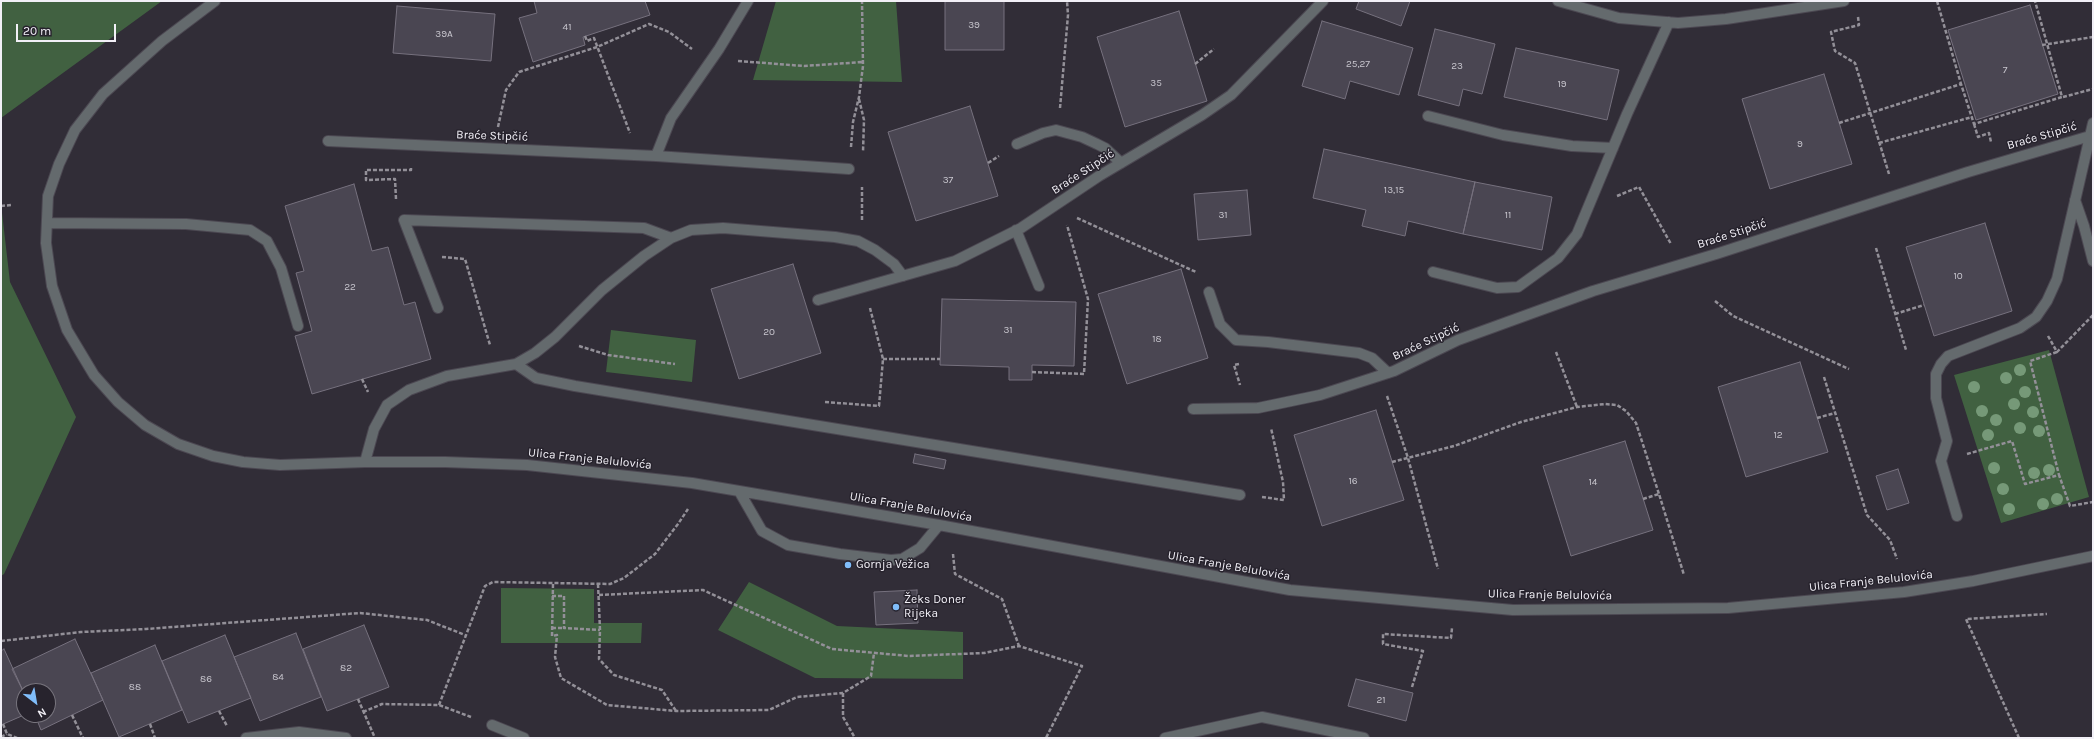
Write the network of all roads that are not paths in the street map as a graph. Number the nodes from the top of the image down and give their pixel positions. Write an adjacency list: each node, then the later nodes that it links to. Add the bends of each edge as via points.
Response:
1 (216, 1): 17 (street, Ulica Franje Belulovića, via 162,41 103,94 75,130 58,164 48,196)
2 (748, 1): 13 (street, via 671,118)
3 (1323, 1): 14 (street, Braće Stipčić, via 1231,95)
4 (1558, 1): 6 (street, via 1619,18)
5 (1840, 1): 6 (street, via 1726,19)
6 (1669, 22): 12 (street)
7 (1428, 116): 12 (street, via 1503,135 1572,146)
8 (2093, 123): 9 (street, Braće Stipčić)
9 (2090, 136): 16 (street, Braće Stipčić); 29 (street, Braće Stipčić, via 1593,291 1466,338)
10 (328, 141): 13 (street, Braće Stipčić)
11 (1017, 144): 14 (street, via 1056,130 1082,137 1105,148)
12 (1613, 148): 21 (street, via 1577,234 1558,258 1534,277 1518,286 1496,288)
13 (656, 156): 15 (street, Braće Stipčić)
14 (1121, 163): 18 (street, Braće Stipčić)
15 (849, 169)
16 (2075, 200): 20 (street); 34 (street, Braće Stipčić, via 2057,279 2036,317 2020,328 1948,356 1936,374 1936,398 1947,441 1941,461)
17 (47, 222): 27 (street, via 186,224 250,230 267,241 281,268); 31 (street, Ulica Franje Belulovića, via 46,243 52,286 67,330 94,375 118,402 145,425 178,444 213,456 243,462)
18 (1016, 230): 22 (street, Braće Stipčić, via 955,261); 23 (street)
19 (671, 238): 22 (street, via 691,230 723,228 835,237 858,241 875,250 894,264); 26 (street, via 644,228 404,220); 28 (street, via 602,290 555,337)
20 (2093, 261)
21 (1433, 272)
22 (903, 276): 25 (street, Braće Stipčić)
23 (1039, 286)
24 (1210, 292): 29 (street, Braće Stipčić, via 1220,324 1236,340 1359,353 1372,358)
25 (818, 300)
26 (438, 308)
27 (298, 326)
28 (516, 364): 31 (street, via 447,376 409,390 387,406 374,429); 33 (street, via 536,378 576,386)
29 (1388, 373): 30 (street, Braće Stipčić, via 1320,395 1258,408)
30 (1193, 409)
31 (365, 462): 32 (street, Ulica Franje Belulovića, via 527,465 692,483)
32 (739, 491): 35 (street, Ulica Franje Belulovića); 35 (street, via 762,531 788,545 840,554 902,559 920,548)
33 (1240, 495)
34 (1957, 516)
35 (939, 525): 36 (street, Ulica Franje Belulovića, via 1290,590 1513,610 1728,608 1904,592 1973,581)
36 (2093, 556)
37 (492, 725): 40 (street)
38 (246, 738): 39 (street, via 299,732)
39 (346, 738)
40 (524, 738)
41 (1165, 738): 42 (street, via 1262,717)
42 (1364, 738)

